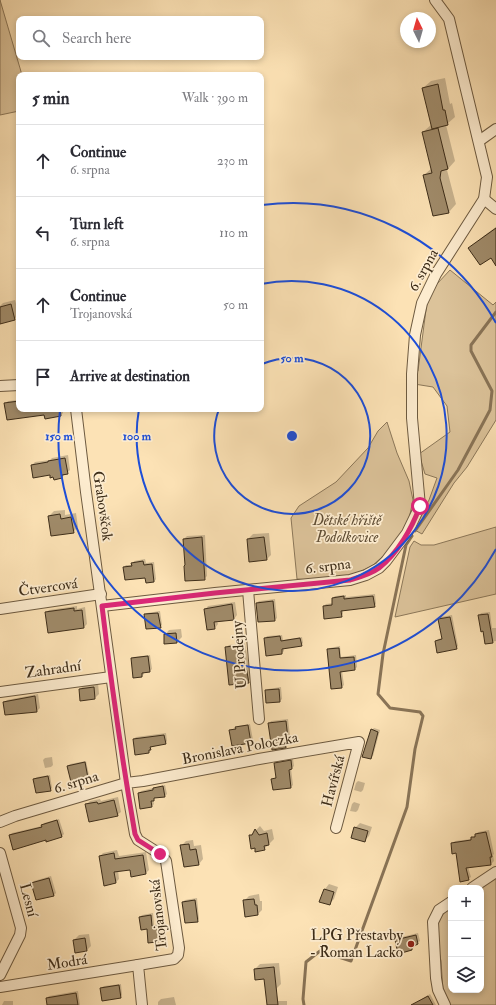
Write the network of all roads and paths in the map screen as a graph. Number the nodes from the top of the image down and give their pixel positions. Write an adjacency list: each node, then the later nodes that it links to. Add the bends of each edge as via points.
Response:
1 (435, 0): 3 (street, 6. srpna, via 448,19)
2 (496, 129): 3 (street)
3 (479, 141): 4 (street, 6. srpna, via 487,177)
4 (484, 199): 5 (street); 9 (street, 6. srpna, via 436,274 422,303 412,374 412,418 420,506 407,533 393,554 379,568 366,575 350,580)
5 (496, 209)
6 (16, 385): 7 (street)
7 (0, 386)
8 (76, 412): 10 (street, Grabovščok)
9 (248, 590): 11 (street, 6. srpna); 15 (street, U Prodejny)
10 (101, 594): 11 (street, Grabovščok); 12 (street, Čtvercová)
11 (102, 606): 13 (street)
12 (0, 609)
13 (111, 677): 14 (street, Zahradní); 17 (street)
14 (0, 692)
15 (259, 719)
16 (359, 742): 17 (street, Bronislava Poloczka); 19 (street, Havířská)
17 (126, 783): 18 (street, 6. srpna); 24 (street, Trojanovská, via 138,840 160,854 168,866 179,948 174,959)
18 (0, 822)
19 (336, 828)
20 (0, 853): 25 (street, Lesní, via 21,928)
21 (496, 872): 22 (street)
22 (476, 885)
23 (448, 904): 28 (street, via 439,910 433,922 436,978)
24 (138, 965): 26 (street, Modrá); 27 (street, Trojanovská)
25 (0, 976)
26 (0, 987)
27 (142, 1005)
28 (445, 1005)

